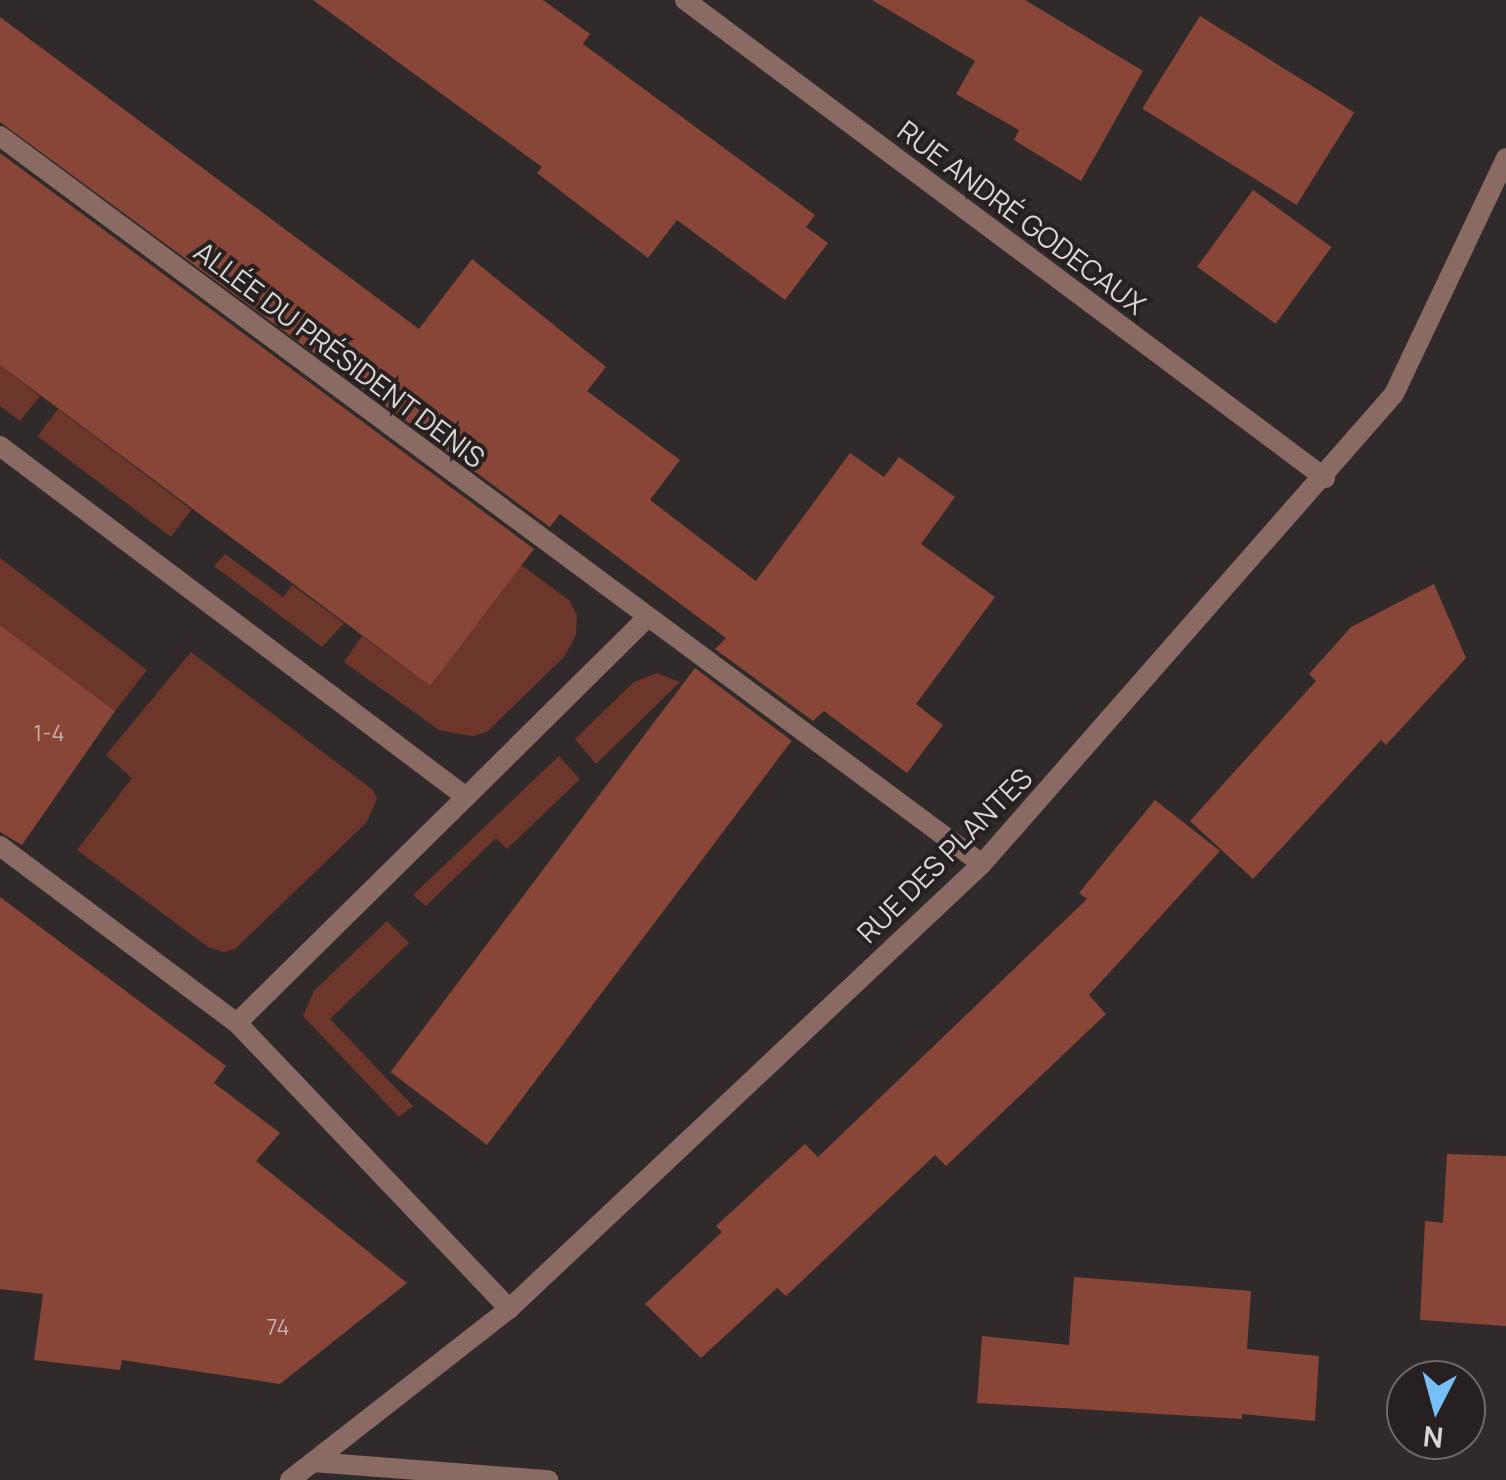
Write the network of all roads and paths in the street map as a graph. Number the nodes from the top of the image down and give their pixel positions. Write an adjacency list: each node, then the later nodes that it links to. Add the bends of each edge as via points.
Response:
1 (685, 0): 5 (street, RUE ANDRÉ GODECAUX)
2 (0, 136): 6 (street, ALLÉE DU PRÉSIDENT DENIS)
3 (1506, 158): 5 (street, RUE DES PLANTES, via 1394,394)
4 (0, 446): 7 (street)
5 (1325, 478): 9 (street, RUE DES PLANTES)
6 (648, 617): 7 (street); 9 (street, ALLÉE DU PRÉSIDENT DENIS)
7 (466, 797): 10 (street)
8 (0, 846): 10 (street)
9 (982, 864): 11 (street, RUE DES PLANTES)
10 (237, 1023): 11 (street)
11 (508, 1309): 12 (street, RUE DES PLANTES)
12 (313, 1462): 13 (street, RUE DES PLANTES); 14 (street)
13 (290, 1480)
14 (548, 1480)

